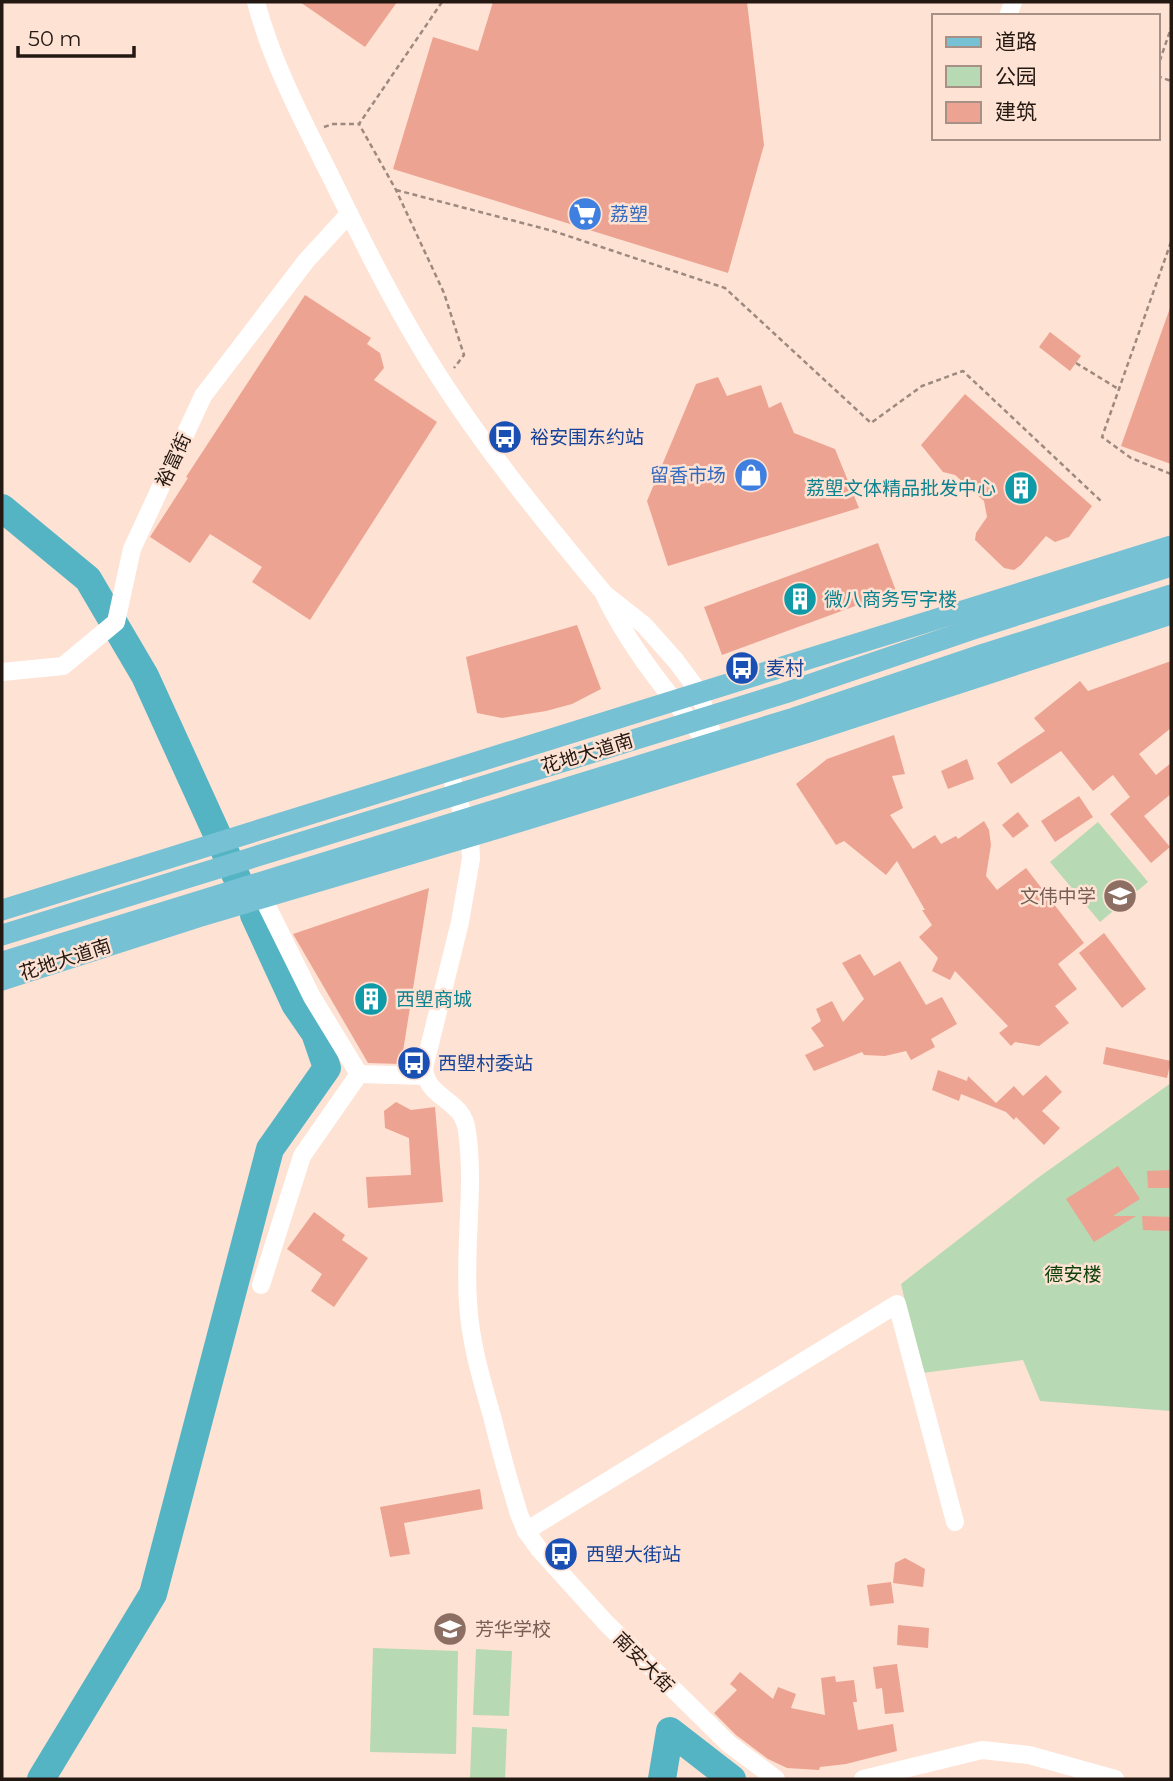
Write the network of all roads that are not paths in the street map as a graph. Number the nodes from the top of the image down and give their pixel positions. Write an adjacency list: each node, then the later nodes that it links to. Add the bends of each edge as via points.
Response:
1 (256, 2): 2 (street, via 272,49)
2 (349, 214): 5 (street, via 401,314 443,381); 8 (street, 裕富街, via 306,261 203,396 132,549 116,622 63,666)
3 (1171, 546): 9 (main road, 花地大道南)
4 (1171, 566): 16 (main road, 花地大道南, via 785,693)
5 (603, 592): 9 (street, via 651,633); 10 (street, via 624,633)
6 (1171, 595): 17 (main road, 花地大道南, via 780,722)
7 (1171, 614): 11 (main road, 花地大道南)
8 (2, 672)
9 (699, 692): 10 (main road, 花地大道南); 11 (street)
10 (675, 700): 11 (street); 12 (main road, 花地大道南)
11 (721, 760): 13 (main road, 花地大道南)
12 (449, 770): 13 (street); 15 (main road, 花地大道南)
13 (470, 836): 14 (main road, 花地大道南); 20 (street, via 468,883)
14 (263, 898): 18 (main road, 花地大道南); 19 (street, via 312,997)
15 (2, 910)
16 (2, 935)
17 (2, 962)
18 (2, 980)
19 (359, 1074): 20 (street); 21 (street, via 302,1156)
20 (425, 1076): 23 (street, 南安大街, via 465,1121 470,1165 470,1325)
21 (261, 1285)
22 (955, 1522): 23 (street, via 897,1304)
23 (526, 1531): 24 (street, 南安大街, via 668,1687 729,1744)
24 (776, 1779)
25 (863, 1779): 26 (street, via 982,1750 1029,1755)
26 (1115, 1779)

